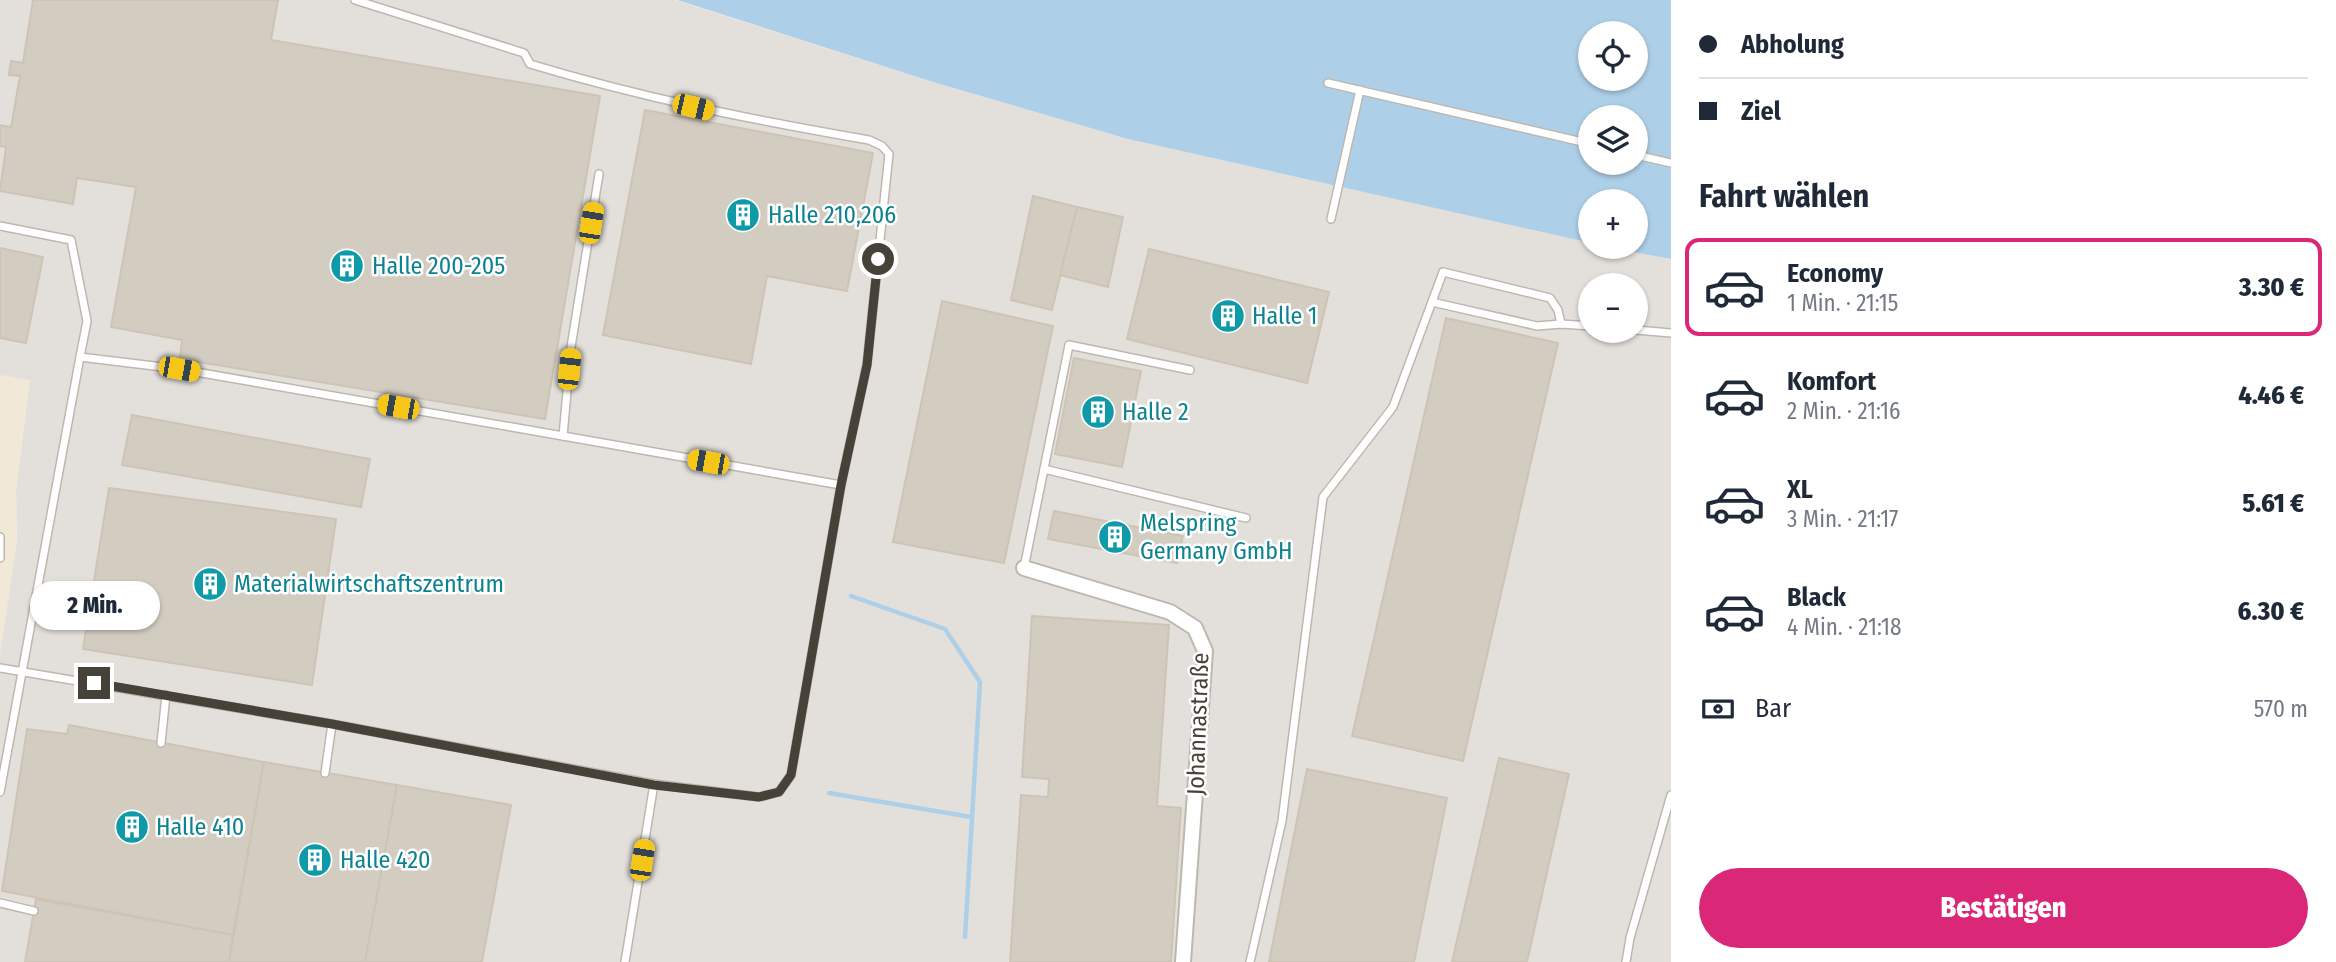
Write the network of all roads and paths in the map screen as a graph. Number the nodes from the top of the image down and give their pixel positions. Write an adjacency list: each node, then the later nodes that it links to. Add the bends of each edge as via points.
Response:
1 (355, 0): 19 (lane, via 524,53 530,64 611,88 882,146 889,154 867,365)
2 (1328, 83): 3 (lane)
3 (1360, 90): 4 (lane); 8 (lane)
4 (1578, 141)
5 (1648, 158): 6 (lane)
6 (1671, 163)
7 (599, 174): 17 (lane)
8 (1331, 219)
9 (0, 226): 15 (lane, via 71,240 87,321)
10 (1432, 302): 11 (lane, via 1537,326); 11 (lane, via 1443,272 1550,298 1559,310); 37 (lane, via 1393,407 1323,497 1282,821)
11 (1561, 324): 12 (lane)
12 (1578, 325)
13 (1648, 331): 14 (lane)
14 (1671, 333)
15 (80, 357): 17 (lane, via 179,369); 25 (lane)
16 (1190, 370): 18 (lane, via 1069,345)
17 (562, 436): 19 (lane)
18 (1044, 468): 20 (lane); 23 (lane)
19 (841, 485): 30 (lane, via 791,775 779,792 759,797)
20 (1246, 518)
21 (0, 537): 22 (lane)
22 (0, 558)
23 (1024, 568): 36 (street, Johannastraße, via 1170,612 1195,628 1205,651)
24 (0, 668): 25 (lane)
25 (23, 671): 26 (lane); 31 (lane)
26 (166, 695): 27 (lane); 28 (lane)
27 (332, 724): 29 (lane); 30 (lane)
28 (161, 743)
29 (326, 772)
30 (654, 785): 35 (lane)
31 (0, 792)
32 (1671, 795): 38 (lane)
33 (0, 904): 34 (lane)
34 (34, 911)
35 (625, 962)
36 (1183, 962)
37 (1250, 962)
38 (1626, 962)

